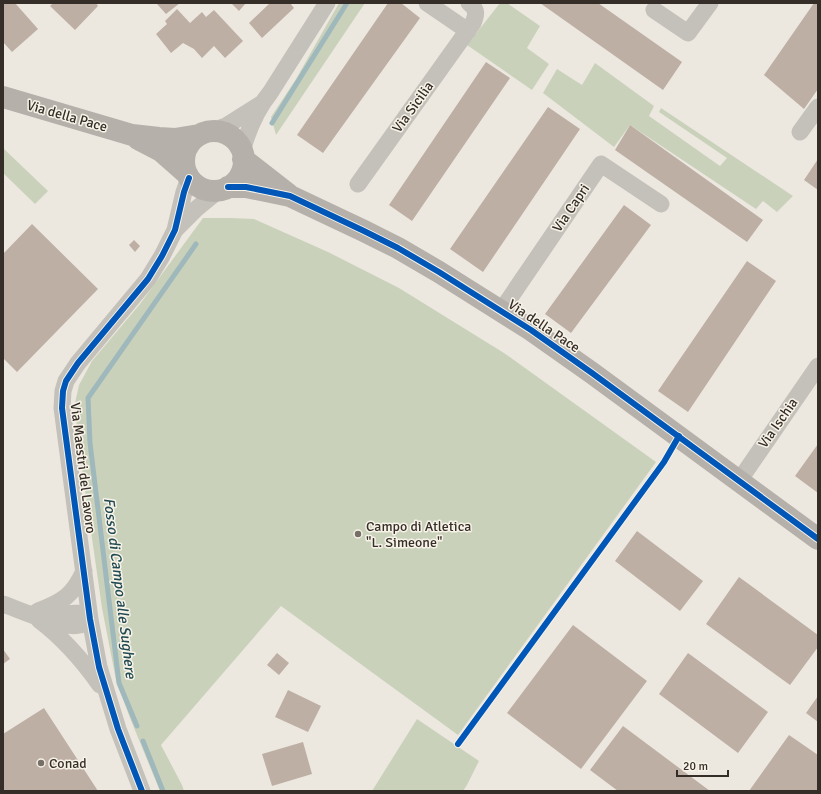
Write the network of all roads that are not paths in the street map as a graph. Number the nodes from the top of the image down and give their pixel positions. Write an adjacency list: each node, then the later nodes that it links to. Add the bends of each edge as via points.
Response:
1 (328, 3): 8 (street)
2 (428, 3): 6 (street)
3 (469, 3): 6 (street, Via Sicilia, via 474,7 476,17)
4 (710, 3): 5 (street, via 688,33)
5 (654, 10)
6 (468, 31): 15 (street, Via Sicilia)
7 (3, 97): 12 (street, Via della Pace)
8 (262, 103): 11 (street, via 226,126); 13 (street, via 250,127)
9 (818, 107): 10 (street)
10 (800, 132)
11 (204, 133): 12 (street, Via della Pace, via 175,139); 13 (street, via 219,132 229,135 237,142); 14 (street, via 192,140 187,148 184,166)
12 (132, 135): 14 (street, Via della Pace, via 161,152)
13 (243, 155): 16 (street, via 240,176); 17 (street, Via della Pace)
14 (188, 175): 16 (street, via 202,188 210,191); 19 (street, Via Maestri del Lavoro)
15 (358, 184)
16 (223, 189): 17 (street, Via della Pace, via 246,187); 19 (street, Via Maestri del Lavoro, via 196,209)
17 (290, 196): 20 (street, Via della Pace, via 398,248)
18 (661, 204): 20 (street, Via Capri, via 601,164)
19 (175, 230): 24 (street, Via Maestri del Lavoro, via 148,279 66,381 62,408)
20 (501, 311): 22 (street, Via della Pace, via 592,373)
21 (818, 366): 22 (street, Via Ischia)
22 (739, 480): 23 (street, Via della Pace)
23 (818, 539)
24 (84, 571): 26 (street, via 65,598 57,604); 27 (street, Via Maestri del Lavoro)
25 (3, 604): 26 (street)
26 (31, 614): 27 (street, via 73,627 82,625); 28 (street, via 73,650)
27 (90, 619): 28 (street, Via Maestri del Lavoro, via 98,667)
28 (107, 694): 29 (street, Via Maestri del Lavoro)
29 (142, 791)

